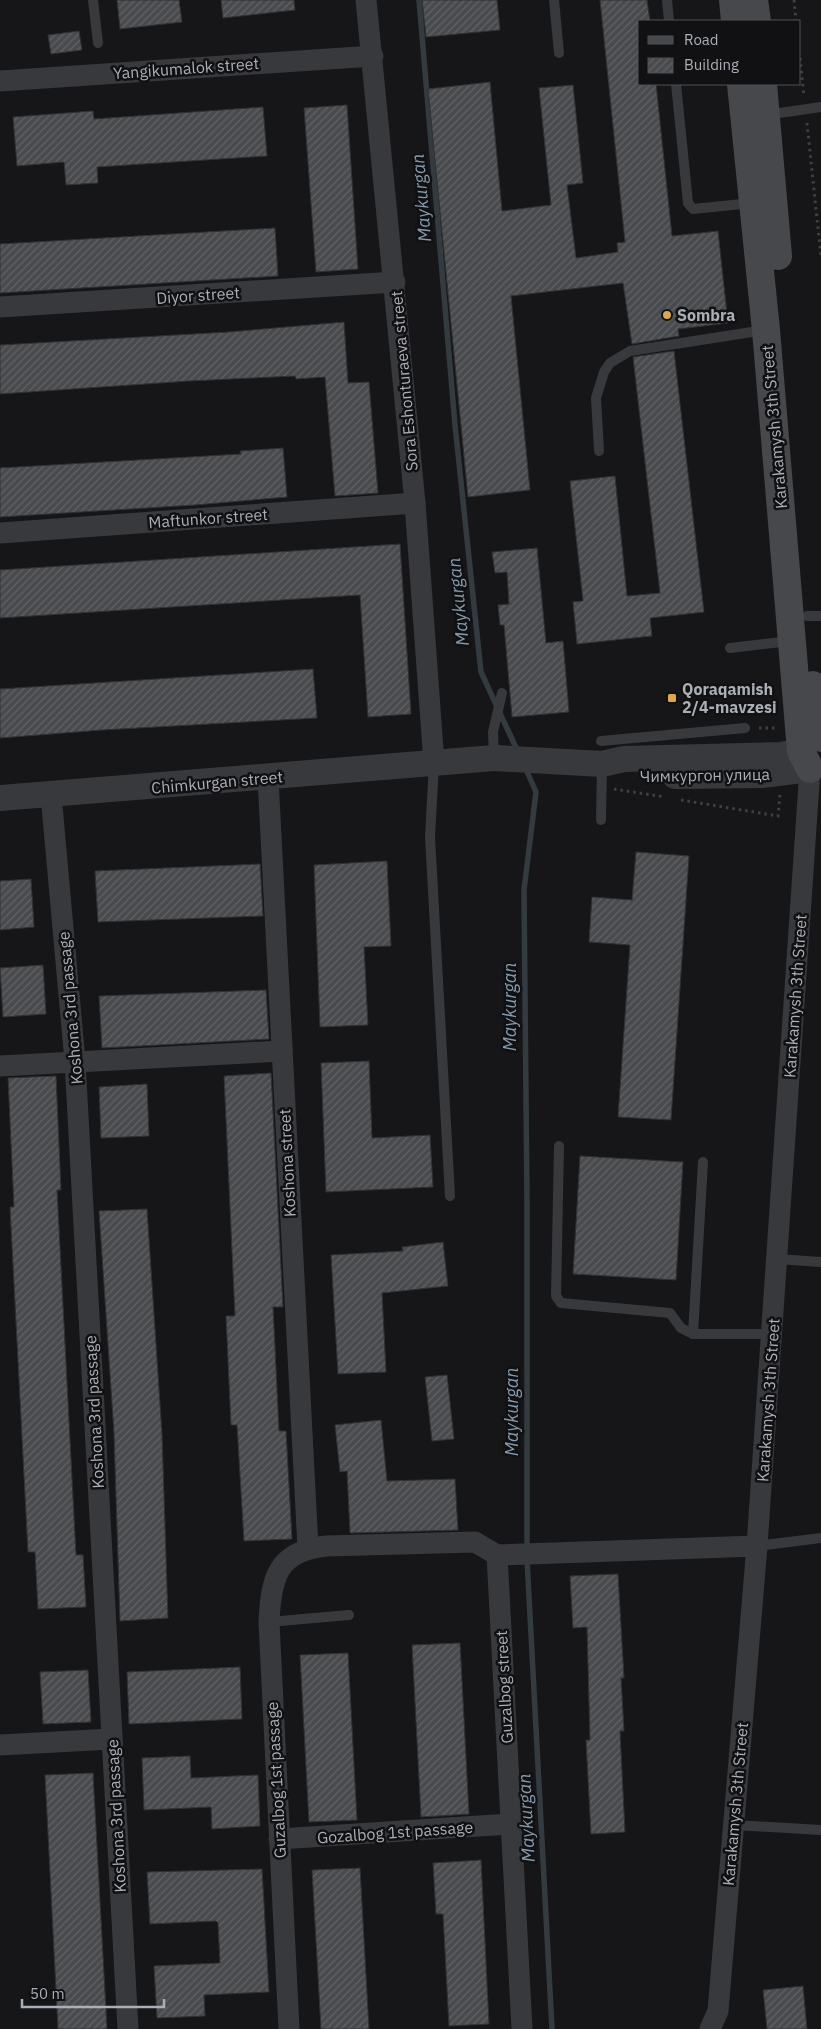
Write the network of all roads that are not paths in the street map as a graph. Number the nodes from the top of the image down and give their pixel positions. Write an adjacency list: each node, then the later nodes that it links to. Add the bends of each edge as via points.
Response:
1 (93, 0): 10 (lane)
2 (366, 0): 12 (street, Sora Eshonturaeva street)
3 (554, 0): 11 (lane)
4 (667, 0): 7 (lane)
5 (733, 0): 8 (main road)
6 (754, 0): 9 (main road)
7 (669, 20)
8 (735, 20)
9 (756, 20)
10 (98, 43)
11 (559, 53)
12 (372, 56): 13 (street, Yangikumalok street); 20 (street, Sora Eshonturaeva street)
13 (0, 81)
14 (676, 85): 19 (lane, via 688,203 693,209)
15 (741, 85): 18 (main road, Karakamysh 3th Street)
16 (763, 85): 18 (main road, Karakamysh 3th Street)
17 (821, 107): 18 (lane)
18 (755, 117): 19 (main road, Karakamysh 3th Street); 26 (main road, Karakamysh 3th Street)
19 (754, 203): 22 (main road, Karakamysh 3th Street)
20 (395, 282): 21 (street, Diyor street); 24 (street, Sora Eshonturaeva street)
21 (0, 307)
22 (766, 330): 23 (lane, via 630,351 610,363 596,398); 27 (main road, Karakamysh 3th Street)
23 (599, 451)
24 (415, 503): 25 (street, Maftunkor street); 33 (street, Sora Eshonturaeva street)
25 (0, 533)
26 (814, 616): 31 (main road, Karakamysh 3th Street)
27 (791, 640): 28 (lane); 31 (main road, Karakamysh 3th Street)
28 (730, 648)
29 (502, 693): 32 (lane, via 493,732)
30 (746, 728): 34 (lane)
31 (811, 751): 34 (street, Чимкургон улица, via 624,759); 45 (street, Karakamysh 3th Street)
32 (514, 759): 33 (street, Чимкургон улица); 34 (street, Чимкургон улица)
33 (434, 763): 35 (street, Chimkurgan street); 44 (lane, via 430,837)
34 (602, 764): 38 (lane)
35 (268, 778): 36 (street, Chimkurgan street); 39 (street, Koshona street)
36 (51, 795): 37 (street, Chimkurgan street); 40 (street, Koshona 3rd passage)
37 (0, 798)
38 (601, 820)
39 (282, 1051): 40 (street); 51 (street, Koshona street)
40 (75, 1061): 41 (street); 55 (street, Koshona 3rd passage)
41 (0, 1066)
42 (559, 1146): 47 (lane, via 556,1296 562,1303 670,1313 680,1328)
43 (702, 1162): 47 (lane)
44 (450, 1196)
45 (778, 1259): 46 (lane); 48 (street, Karakamysh 3th Street)
46 (821, 1262)
47 (693, 1334): 48 (lane)
48 (772, 1334): 50 (street, Karakamysh 3th Street)
49 (821, 1538): 50 (lane)
50 (757, 1546): 52 (street); 58 (street, Karakamysh 3th Street)
51 (308, 1548): 52 (street, via 475,1542); 54 (street, Guzalbog 1st passage, via 290,1556 275,1578)
52 (497, 1555): 57 (street, Guzalbog street)
53 (349, 1615): 54 (lane)
54 (268, 1622): 60 (street, Guzalbog 1st passage)
55 (111, 1739): 56 (street); 61 (street, Koshona 3rd passage)
56 (0, 1745)
57 (510, 1824): 60 (street, Gozalbog 1st passage); 63 (street, Guzalbog street)
58 (734, 1825): 59 (lane); 64 (street, Karakamysh 3th Street, via 718,2010)
59 (821, 1830)
60 (279, 1839): 62 (street, Guzalbog 1st passage)
61 (128, 2029)
62 (289, 2029)
63 (522, 2029)
64 (710, 2029)

